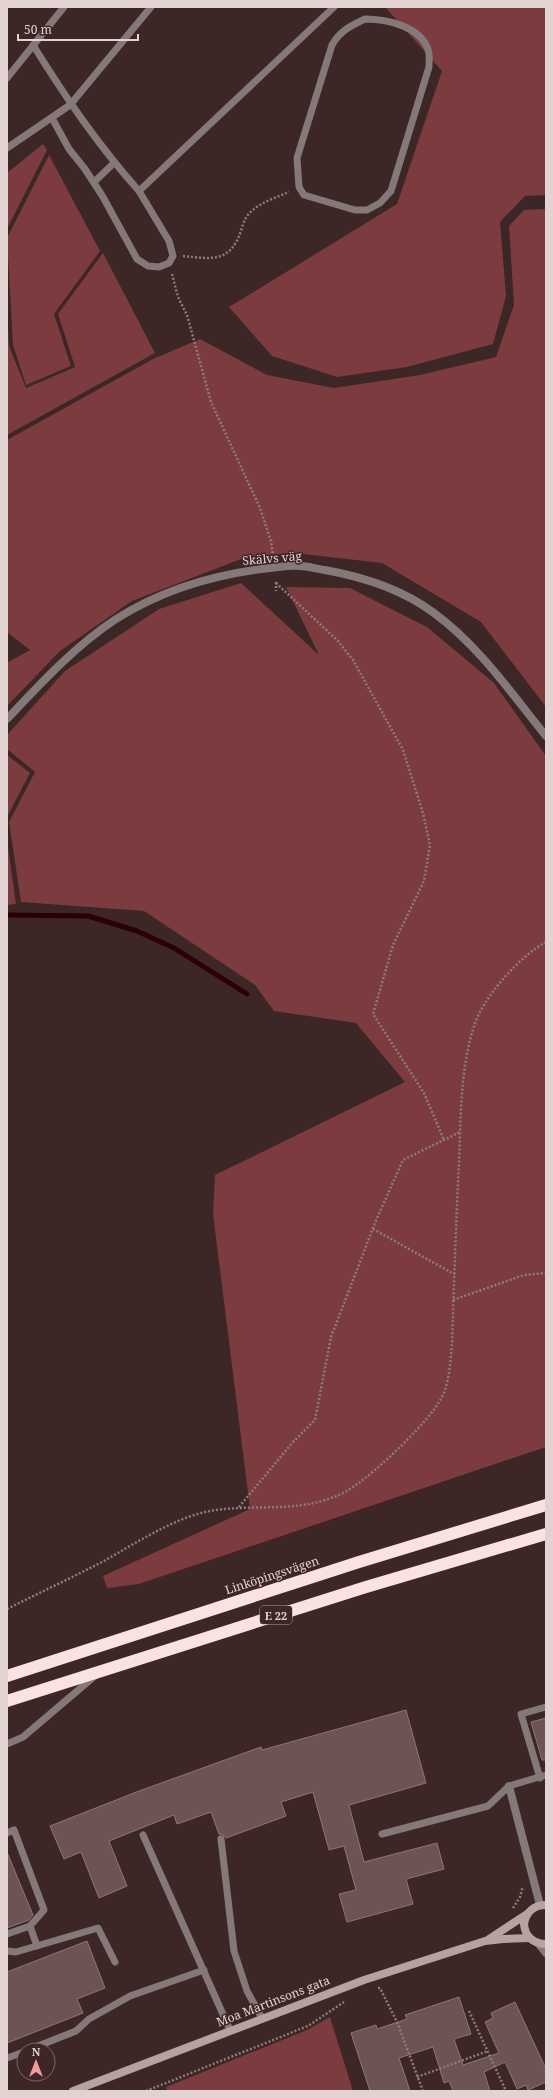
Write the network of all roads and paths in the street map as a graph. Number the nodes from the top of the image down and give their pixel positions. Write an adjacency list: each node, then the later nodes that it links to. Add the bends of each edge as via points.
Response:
1 (64, 7): 4 (lane)
2 (151, 7): 6 (lane)
3 (334, 7): 12 (lane)
4 (33, 45): 5 (lane); 6 (lane)
5 (7, 78)
6 (70, 105): 7 (lane); 9 (lane)
7 (52, 118): 8 (lane); 10 (lane, via 68,149)
8 (7, 148)
9 (114, 163): 10 (lane); 12 (lane)
10 (94, 182): 14 (lane, via 137,259 148,266 159,267)
11 (299, 188): 11 (lane, via 304,195 355,210 367,210 380,203 391,191 429,67 429,50 421,37 412,30 379,19 365,19 337,35 297,158); 13 (path, via 252,210 245,219 234,247 226,255 212,258)
12 (139, 191): 13 (lane, via 169,241)
13 (173, 256): 14 (lane)
14 (169, 263): 15 (path, via 178,297 187,315 211,402 260,508 271,541)
15 (275, 568): 16 (path); 18 (street, Skälvs väg, via 250,570 213,578 175,590 116,619 73,652); 19 (street, Skälvs väg, via 300,566 354,575 394,589 434,612 474,646)
16 (276, 583): 17 (path); 22 (path, via 338,641 353,660 403,750 423,813 430,845 424,881 393,945 373,1014 424,1093)
17 (276, 591)
18 (7, 719)
19 (546, 736)
20 (546, 942): 21 (path, via 522,959 506,976 474,1024 465,1067)
21 (460, 1132): 22 (path); 25 (path)
22 (444, 1140): 23 (path, via 403,1160)
23 (373, 1229): 25 (path); 28 (path, via 332,1337 315,1420 293,1442)
24 (546, 1273): 26 (path, via 524,1275)
25 (454, 1274): 26 (path)
26 (453, 1300): 28 (path, via 447,1381 436,1408 425,1420 365,1478 333,1497 291,1506)
27 (546, 1505): 32 (highway, Linköpingsvägen / E 22, via 359,1562)
28 (239, 1507): 30 (path, via 208,1511 165,1527 72,1578)
29 (546, 1534): 31 (highway, E 22)
30 (7, 1609)
31 (102, 1670): 33 (highway, E 22); 35 (lane, via 23,1737)
32 (7, 1676)
33 (7, 1701)
34 (546, 1707): 36 (lane, via 521,1714)
35 (7, 1744)
36 (543, 1777): 37 (lane)
37 (509, 1786): 39 (lane, via 488,1806); 42 (street)
38 (7, 1833): 44 (lane, via 14,1830 44,1910)
39 (382, 1834)
40 (143, 1835): 53 (lane)
41 (221, 1839): 57 (lane, via 234,1951 247,1991)
42 (543, 1905): 43 (street, Moa Martinsons gata)
43 (527, 1914): 46 (street, via 524,1924); 47 (street, Moa Martinsons gata)
44 (30, 1926): 45 (lane); 49 (lane)
45 (7, 1934)
46 (530, 1938): 47 (street, Moa Martinsons gata, via 503,1938); 48 (street)
47 (485, 1942): 57 (street, Moa Martinsons gata, via 364,1980)
48 (542, 1944): 51 (street)
49 (37, 1946): 50 (lane, via 16,1952); 52 (lane, via 98,1928)
50 (7, 1951)
51 (546, 1953)
52 (115, 1962)
53 (204, 1970): 58 (lane); 59 (lane, via 130,1996 89,2019 76,2031)
54 (373, 1990): 61 (path, via 380,1988 397,2022)
55 (345, 2001): 63 (path, via 308,2026)
56 (469, 2011): 60 (path)
57 (262, 2018): 58 (street, Moa Martinsons gata)
58 (230, 2030): 62 (street, Moa Martinsons gata)
59 (48, 2042)
60 (488, 2052): 61 (path); 65 (path)
61 (417, 2077): 64 (path)
62 (73, 2091)
63 (146, 2091)
64 (423, 2091)
65 (506, 2091)

